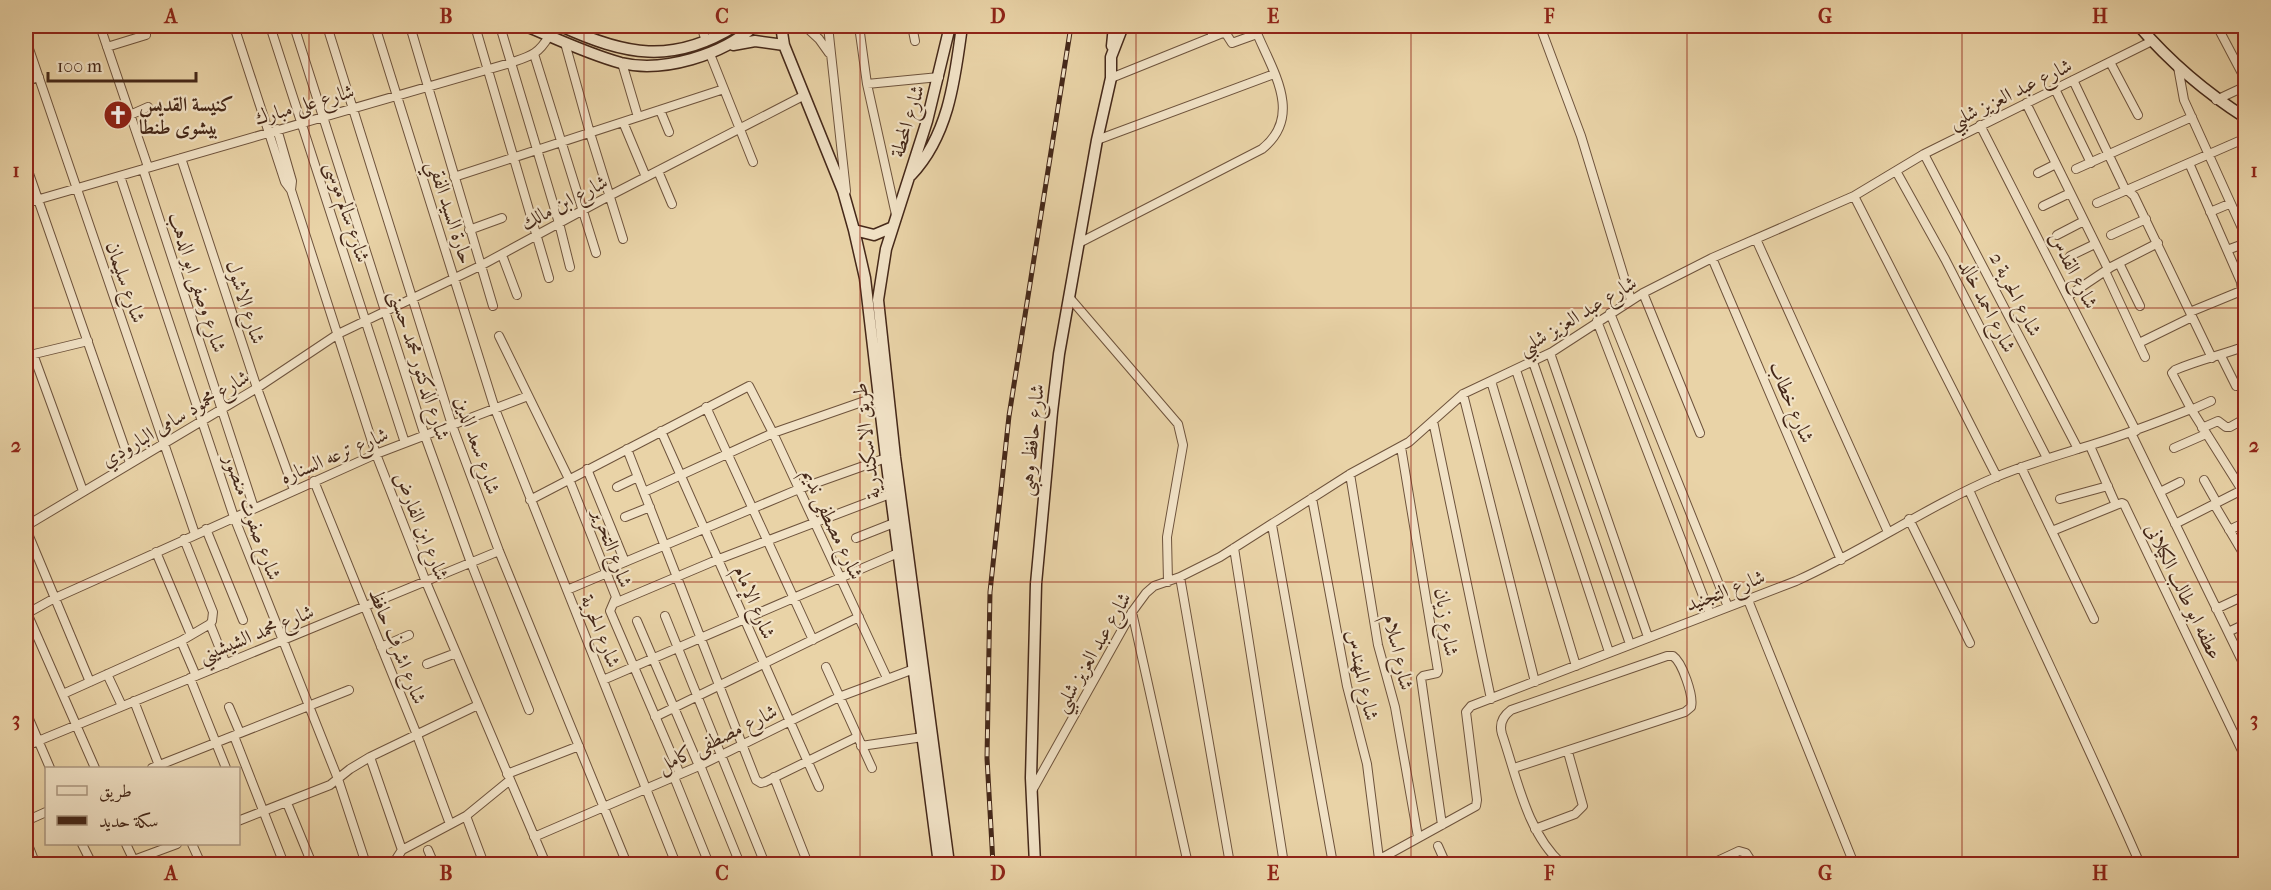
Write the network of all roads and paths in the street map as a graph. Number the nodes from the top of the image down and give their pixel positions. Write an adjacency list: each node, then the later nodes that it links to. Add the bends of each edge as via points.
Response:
1 (100, 26): 41 (street)
2 (234, 26): 81 (street, شارع ابن الفارض)
3 (270, 26): 76 (street, شارع سالم موسى)
4 (294, 26): 72 (street, شارع الدكتور محمد حسنى)
5 (327, 26): 68 (street, شارع سعد الدين)
6 (375, 26): 63 (street, حارة السيد الفقي)
7 (410, 26): 60 (street)
8 (475, 26): 50 (street)
9 (500, 26): 47 (street)
10 (526, 26): 31 (main road)
11 (561, 26): 33 (main road)
12 (590, 26): 33 (street)
13 (701, 26): 35 (street)
14 (735, 26): 35 (main road)
15 (754, 26): 40 (main road)
16 (782, 26): 39 (main road, طريق الاسكندرية)
17 (805, 26): 45 (street)
18 (828, 26): 45 (street)
19 (859, 26): 58 (street)
20 (912, 26): 36 (street)
21 (950, 26): 53 (main road, شارع المحطة)
22 (962, 26): 106 (main road, via 953,86 938,134)
23 (1113, 26): 44 (main road)
24 (1124, 26): 44 (main road, شارع حافظ وهبى)
25 (1209, 26): 32 (street)
26 (1540, 26): 155 (street, via 1581,136)
27 (2139, 26): 37 (main road)
28 (2217, 26): 57 (street)
29 (1255, 30): 32 (street, via 1232,43 1226,32); 51 (street)
30 (146, 35): 41 (street)
31 (549, 36): 38 (main road); 42 (street, شارع على مبارك)
32 (1213, 37): 54 (street)
33 (589, 38): 35 (main road, via 622,49 656,52)
34 (26, 40): 52 (street, شارع سليمان)
35 (706, 41)
36 (915, 41)
37 (2152, 41): 46 (street, شارع عبد العزيز شلبي); 49 (main road)
38 (565, 43): 48 (main road); 83 (street)
39 (784, 45): 40 (main road, via 756,41); 64 (main road, طريق الاسكندرية)
40 (727, 46): 43 (main road)
41 (107, 47): 70 (street)
42 (534, 54): 47 (street, شارع على مبارك); 86 (street)
43 (710, 54): 48 (main road, via 665,63); 61 (street)
44 (1111, 57): 54 (main road, شارع حافظ وهبى)
45 (832, 58): 119 (street)
46 (2110, 62): 55 (street, شارع عبد العزيز شلبي); 71 (street)
47 (510, 63): 50 (street, شارع على مبارك); 87 (street)
48 (622, 63): 73 (street)
49 (2178, 68): 65 (main road); 74 (street, via 2184,100)
50 (487, 69): 60 (street, شارع على مبارك); 92 (street)
51 (1274, 74): 85 (street); 135 (street, via 1283,116 1276,135 1262,149)
52 (39, 77): 56 (street); 107 (street, شارع سليمان)
53 (939, 77): 58 (street); 106 (main road, شارع المحطة)
54 (1111, 78): 85 (main road, شارع حافظ وهبى)
55 (2073, 80): 62 (street, شارع عبد العزيز شلبي); 90 (street)
56 (26, 81)
57 (2246, 81)
58 (867, 84): 124 (street)
59 (2246, 86): 65 (street)
60 (428, 87): 63 (street, شارع على مبارك); 104 (street)
61 (724, 89): 69 (street); 80 (street)
62 (2055, 89): 66 (street, شارع عبد العزيز شلبي); 94 (street)
63 (396, 96): 68 (street, شارع على مبارك); 148 (street, حارة السيد الفقي)
64 (803, 96): 80 (street, شارع ابن مالك); 119 (main road, طريق الاسكندرية)
65 (2216, 100): 75 (main road)
66 (2026, 103): 78 (street, شارع عبد العزيز شلبي); 96 (street)
67 (148, 107): 70 (street)
68 (354, 107): 72 (street, شارع على مبارك); 154 (street, شارع سعد الدين)
69 (660, 110): 73 (street); 82 (street)
70 (130, 115): 98 (street)
71 (2138, 115)
72 (321, 116): 76 (street, شارع على مبارك); 158 (street, شارع الدكتور محمد حسنى)
73 (638, 117): 77 (street)
74 (2192, 117): 89 (street); 90 (street)
75 (2246, 118)
76 (302, 122): 79 (street, شارع على مبارك); 161 (street, شارع سالم موسى)
77 (623, 122): 83 (street); 105 (street)
78 (1980, 125): 88 (street, شارع عبد العزيز شلبي); 152 (street, شارع القدس)
79 (277, 129): 81 (street, شارع على مبارك); 108 (street, شارع ابن الفارض)
80 (740, 129): 93 (street); 100 (street, شارع ابن مالك)
81 (268, 132): 91 (street, شارع على مبارك); 108 (street, شارع ابن الفارض)
82 (669, 132)
83 (590, 133): 86 (street); 111 (street)
84 (2246, 138): 89 (street)
85 (1097, 140): 135 (main road, شارع حافظ وهبى)
86 (561, 142): 87 (street); 120 (street)
87 (537, 150): 92 (street); 126 (street)
88 (1924, 154): 101 (street, شارع عبد العزيز شلبي); 203 (street, شارع الحرية 2)
89 (2208, 154): 95 (street); 117 (street)
90 (2108, 155): 94 (street); 109 (street)
91 (181, 158): 98 (street, شارع على مبارك); 178 (street, شارع الاشول)
92 (514, 158): 104 (street); 131 (street)
93 (753, 162)
94 (2091, 163): 99 (street)
95 (2188, 163): 109 (street); 121 (street)
96 (2056, 164): 102 (street); 110 (street)
97 (26, 165): 113 (street)
98 (146, 168): 103 (street, شارع على مبارك); 185 (street, شارع وصفى ابو الدهب)
99 (2076, 169)
100 (658, 171): 105 (street, شارع ابن مالك); 116 (street)
101 (1896, 171): 112 (street, شارع عبد العزيز شلبي); 207 (street, شارع احمد خالد, via 1946,259)
102 (2038, 173)
103 (120, 176): 107 (street, شارع على مبارك); 189 (street, شارع صفوت منصور)
104 (454, 177): 127 (street)
105 (646, 177): 111 (street, شارع ابن مالك)
106 (908, 178): 124 (main road, شارع المحطة)
107 (77, 188): 113 (street, شارع على مبارك); 197 (street, شارع سليمان)
108 (291, 190): 164 (street, شارع ابن الفارض)
109 (2127, 190): 115 (street); 123 (street)
110 (2070, 194): 118 (street); 125 (street)
111 (609, 196): 120 (street, شارع ابن مالك); 133 (street)
112 (1854, 196): 134 (street, شارع عبد العزيز شلبي); 214 (street)
113 (37, 200): 114 (street, شارع على مبارك); 166 (street)
114 (26, 203)
115 (2097, 203)
116 (672, 204)
117 (2229, 204): 121 (street); 132 (street)
118 (2043, 206)
119 (848, 208): 128 (main road, طريق الاسكندرية)
120 (582, 211): 126 (street, شارع ابن مالك); 139 (street)
121 (2210, 212): 138 (street)
122 (502, 218): 127 (street)
123 (2146, 219): 130 (street); 136 (street)
124 (895, 221): 128 (main road, via 881,234); 407 (main road, طريق الاسكندرية, via 882,266 879,318)
125 (2084, 221): 129 (street); 137 (street)
126 (559, 223): 131 (street, شارع ابن مالك); 145 (street)
127 (470, 230): 144 (street)
128 (854, 230): 181 (main road, طريق الاسكندرية, via 865,278)
129 (2057, 235)
130 (2110, 235)
131 (537, 236): 140 (street, شارع ابن مالك); 147 (street)
132 (2245, 238): 138 (street)
133 (623, 239)
134 (1756, 239): 142 (street, شارع عبد العزيز شلبي); 250 (street)
135 (1079, 243): 153 (main road, شارع حافظ وهبى)
136 (2158, 243): 143 (street); 160 (street)
137 (2095, 244): 141 (street); 146 (street)
138 (2227, 250): 149 (street)
139 (596, 254)
140 (502, 255): 144 (street, شارع ابن مالك); 151 (street)
141 (2070, 256)
142 (1712, 258): 150 (street, شارع عبد العزيز شلبي); 262 (street, شارع خطاب)
143 (2119, 263): 146 (street); 157 (street)
144 (480, 266): 148 (street, شارع ابن مالك); 156 (street)
145 (570, 267)
146 (2106, 270): 152 (street); 167 (street)
147 (549, 278)
148 (455, 279): 154 (street, شارع ابن مالك); 184 (street, حارة السيد الفقي)
149 (2244, 290): 160 (street); 163 (street)
150 (1643, 293): 155 (street, شارع عبد العزيز شلبي); 195 (street)
151 (517, 295)
152 (2068, 296): 193 (street, شارع القدس)
153 (1069, 297): 270 (street, via 1178,423 1183,445 1167,537); 366 (main road, شارع حافظ وهبى, via 1059,354 1036,584)
154 (414, 298): 158 (street, شارع ابن مالك); 190 (street, شارع سعد الدين)
155 (1631, 300): 159 (street, شارع عبد العزيز شلبي)
156 (493, 306)
157 (2140, 306)
158 (385, 312): 161 (street, شارع ابن مالك); 196 (street, شارع الدكتور محمد حسنى)
159 (1610, 313): 162 (street, شارع عبد العزيز شلبي); 278 (street)
160 (2191, 314): 167 (street); 173 (street)
161 (366, 321): 164 (street, شارع ابن مالك); 198 (street, شارع سالم موسى)
162 (1597, 321): 169 (street, شارع عبد العزيز شلبي); 282 (street)
163 (2246, 325)
164 (338, 334): 178 (street, شارع محمود سامى البارودي); 205 (street, شارع ابن الفارض)
165 (499, 336): 180 (street, شارع التحرير)
166 (88, 340): 170 (street); 208 (street)
167 (2139, 343): 172 (street)
168 (2246, 346): 171 (street)
169 (1550, 353): 174 (street, شارع عبد العزيز شلبي); 294 (street)
170 (29, 355): 225 (street)
171 (2221, 356): 173 (street); 177 (street)
172 (2145, 357)
173 (2211, 358): 186 (street, via 2175,370 2173,376)
174 (1533, 362): 175 (street, شارع عبد العزيز شلبي); 300 (street)
175 (1516, 370): 176 (street, شارع عبد العزيز شلبي); 303 (street)
176 (1491, 381): 179 (street, شارع عبد العزيز شلبي); 309 (street)
177 (2236, 386)
178 (258, 388): 185 (street, شارع محمود سامى البارودي); 223 (street, شارع الاشول)
179 (1463, 394): 188 (street, شارع عبد العزيز شلبي); 319 (street)
180 (528, 396): 184 (street, شارع ترعه السناره); 215 (street, شارع التحرير)
181 (879, 396): 194 (street); 206 (main road, طريق الاسكندرية)
182 (2211, 401): 186 (street, شارع التجنيد)
183 (706, 407): 191 (street); 194 (street, شارع مصطفى نديم, via 750,387); 204 (street)
184 (495, 409): 190 (street, شارع ترعه السناره); 231 (street, شارع الحرية)
185 (222, 410): 189 (street, شارع محمود سامى البارودي); 235 (street, شارع وصفى ابو الدهب)
186 (2191, 410): 192 (street); 193 (street, شارع التجنيد)
187 (2246, 418): 192 (street, via 2230,427 2218,421)
188 (1433, 421): 200 (street, شارع عبد العزيز شلبي); 325 (street)
189 (201, 422): 197 (street, شارع محمود سامى البارودي); 237 (street, شارع صفوت منصور)
190 (452, 425): 196 (street, شارع ترعه السناره); 257 (street, شارع سعد الدين)
191 (661, 431): 202 (street); 211 (street, شارع الإمام)
192 (2204, 431): 201 (street); 222 (street)
193 (2133, 432): 199 (street, شارع التجنيد); 227 (street, شارع القدس)
194 (773, 433): 204 (street); 221 (street, شارع مصطفى نديم)
195 (1700, 433)
196 (424, 436): 198 (street, شارع ترعه السناره); 264 (street, شارع الدكتور محمد حسنى)
197 (164, 443): 208 (street, شارع محمود سامى البارودي); 251 (street, شارع سليمان)
198 (405, 443): 205 (street, شارع ترعه السناره)
199 (2090, 446): 203 (street, شارع التجنيد); 219 (street, عطفه ابو طالب الكيلانى)
200 (1401, 447): 212 (street, شارع عبد العزيز شلبي); 375 (street, شارع زيان, via 1438,670 1421,678)
201 (2174, 448)
202 (627, 449): 210 (street); 213 (street)
203 (2078, 449): 207 (street, شارع التجنيد)
204 (727, 452): 211 (street); 236 (street)
205 (376, 454): 217 (street, شارع ترعه السناره); 269 (street, شارع ابن الفارض)
206 (885, 458): 221 (street); 228 (main road, طريق الاسكندرية)
207 (2047, 458): 209 (street, شارع التجنيد)
208 (130, 463): 225 (street, شارع محمود سامى البارودي)
209 (2021, 467): 214 (street, شارع التجنيد); 249 (street)
210 (587, 469): 215 (street); 263 (street)
211 (681, 474): 226 (street); 246 (street, شارع الإمام)
212 (1350, 474): 229 (street, شارع عبد العزيز شلبي); 378 (street, شارع اسلام, via 1378,645 1398,721)
213 (638, 477): 220 (street); 226 (street)
214 (1996, 477): 224 (street, شارع التجنيد)
215 (569, 479): 231 (street); 265 (street, شارع التحرير)
216 (2205, 480): 232 (street)
217 (314, 481): 223 (street, شارع ترعه السناره); 277 (street, شارع اشرف حافظ)
218 (2180, 482): 227 (street)
219 (2108, 486): 230 (street); 233 (street, عطفه ابو طالب الكيلانى)
220 (617, 487)
221 (799, 489): 236 (street); 240 (street, شارع مصطفى نديم)
222 (2244, 489): 232 (street)
223 (294, 490): 235 (street, شارع ترعه السناره)
224 (1968, 490): 239 (street, شارع التجنيد); 421 (street, via 2090,749)
225 (83, 492): 245 (street, شارع محمود سامى البارودي)
226 (644, 492): 234 (street)
227 (2160, 492): 242 (street, شارع القدس)
228 (890, 494): 240 (street); 241 (main road, طريق الاسكندرية)
229 (1312, 498): 244 (street, شارع عبد العزيز شلبي); 387 (street, شارع المهندس, via 1347,686 1367,765)
230 (2060, 499)
231 (530, 500): 271 (street, شارع الحرية)
232 (2216, 503): 242 (street); 248 (street)
233 (2116, 505): 249 (street); 350 (street, عطفه ابو طالب الكيلانى, via 2124,504)
234 (650, 507): 238 (street); 255 (street)
235 (254, 508): 237 (street, شارع ترعه السناره)
236 (752, 508): 246 (street); 254 (street)
237 (234, 517): 247 (street, شارع ترعه السناره); 296 (street, شارع صفوت منصور)
238 (625, 517)
239 (1909, 519): 250 (street, شارع التجنيد); 299 (street)
240 (814, 521): 254 (street); 267 (street, شارع مصطفى نديم)
241 (894, 523): 252 (street); 259 (main road, طريق الاسكندرية)
242 (2175, 524): 279 (street, شارع القدس)
243 (2242, 524): 248 (street)
244 (1272, 525): 256 (street, شارع عبد العزيز شلبي); 412 (street)
245 (26, 527): 274 (street)
246 (706, 529): 255 (street); 261 (street, شارع الإمام)
247 (206, 530): 251 (street, شارع ترعه السناره); 287 (street)
248 (2229, 530): 260 (street)
249 (2052, 531): 286 (street)
250 (1888, 532): 262 (street, شارع التجنيد)
251 (195, 534): 253 (street, شارع ترعه السناره)
252 (856, 538)
253 (184, 539): 258 (street, شارع ترعه السناره); 289 (street, via 213,612)
254 (767, 540): 261 (street); 273 (street)
255 (664, 546): 263 (street); 266 (street)
256 (1234, 548): 268 (street, شارع عبد العزيز شلبي); 411 (street)
257 (499, 551): 264 (street, شارع محمد الشيشيني); 345 (street, شارع سعد الدين)
258 (156, 552): 274 (street, شارع ترعه السناره); 292 (street)
259 (898, 553): 267 (street); 312 (main road, طريق الاسكندرية)
260 (2246, 558)
261 (719, 559): 266 (street); 285 (street, شارع الإمام)
262 (1841, 560): 275 (street, شارع التجنيد)
263 (625, 562): 265 (street)
264 (471, 563): 269 (street, شارع محمد الشيشيني); 332 (street, شارع الدكتور محمد حسنى)
265 (607, 572): 271 (street); 276 (street, شارع التحرير)
266 (676, 577): 276 (street); 295 (street)
267 (840, 577): 273 (street); 284 (street, شارع مصطفى نديم)
268 (1180, 578): 270 (street, شارع عبد العزيز شلبي); 410 (street)
269 (426, 582): 277 (street, شارع محمد الشيشيني); 304 (street, شارع ابن الفارض)
270 (1168, 582): 280 (street, شارع عبد العزيز شلبي, via 1146,592)
271 (567, 591): 317 (street, شارع الحرية)
272 (2246, 595): 279 (street)
273 (793, 597): 285 (street); 297 (street)
274 (53, 598): 281 (street, شارع ترعه السناره); 318 (street)
275 (1748, 600): 278 (street, شارع التجنيد); 420 (street)
276 (615, 603): 310 (street, شارع التحرير, via 610,611)
277 (364, 607): 296 (street, شارع محمد الشيشيني); 301 (street, شارع اشرف حافظ)
278 (1728, 607): 282 (street, شارع التجنيد)
279 (2216, 609): 291 (street, شارع القدس)
280 (1132, 612): 366 (street, شارع عبد العزيز شلبي); 409 (street)
281 (26, 614): 322 (street)
282 (1710, 614): 294 (street, شارع التجنيد)
283 (665, 616): 302 (street)
284 (859, 617): 297 (street); 316 (street, شارع مصطفى نديم)
285 (744, 619): 295 (street); 308 (street, شارع الإمام)
286 (2094, 619)
287 (243, 620)
288 (637, 621): 305 (street)
289 (210, 624): 292 (street); 306 (street)
290 (2245, 624): 291 (street)
291 (2228, 632): 313 (street, شارع القدس)
292 (191, 634): 298 (street)
293 (409, 635): 301 (street)
294 (1648, 637): 300 (street, شارع التجنيد)
295 (700, 639): 302 (street); 320 (street)
296 (282, 640): 306 (street, شارع محمد الشيشيني); 329 (street, شارع صفوت منصور)
297 (813, 640): 308 (street)
298 (181, 641): 314 (street); 315 (street)
299 (1970, 643)
300 (1630, 644): 303 (street, شارع التجنيد)
301 (381, 647): 338 (street, شارع اشرف حافظ)
302 (678, 648): 305 (street); 323 (street)
303 (1609, 652): 309 (street, شارع التجنيد)
304 (456, 653): 307 (street); 327 (street, شارع ابن الفارض)
305 (653, 659): 310 (street); 331 (street)
306 (226, 664): 315 (street, شارع محمد الشيشيني)
307 (427, 664)
308 (764, 664): 320 (street); 335 (street, شارع الإمام)
309 (1576, 666): 319 (street, شارع التجنيد)
310 (634, 667): 317 (street); 334 (street, شارع التحرير)
311 (826, 668): 324 (street)
312 (914, 669): 316 (street, شارع مصطفى كامل); 340 (main road, طريق الاسكندرية)
313 (2246, 669)
314 (107, 674): 318 (street); 328 (street)
315 (193, 677): 326 (street, شارع محمد الشيشيني); 342 (street)
316 (887, 678): 324 (street, شارع مصطفى كامل)
317 (603, 680): 365 (street, شارع الحرية)
318 (90, 682): 322 (street)
319 (1535, 682): 325 (street, شارع التجنيد)
320 (719, 686): 323 (street); 343 (street)
321 (349, 690): 329 (street)
322 (63, 694): 336 (street)
323 (697, 696): 331 (street); 348 (street)
324 (839, 697): 335 (street, شارع مصطفى كامل); 339 (street)
325 (1491, 699): 375 (street, شارع التجنيد, via 1471,706 1466,712 1476,806)
326 (134, 701): 328 (street, شارع محمد الشيشيني); 355 (street)
327 (478, 705): 338 (street); 361 (street, شارع ابن الفارض)
328 (122, 706): 336 (street, شارع محمد الشيشيني)
329 (309, 706): 337 (street); 363 (street, شارع صفوت منصور)
330 (228, 707): 337 (street)
331 (674, 708): 334 (street); 352 (street)
332 (529, 710)
333 (26, 712): 341 (street)
334 (655, 717): 360 (street, شارع التحرير)
335 (789, 722): 343 (street, شارع مصطفى كامل); 351 (street, شارع الإمام)
336 (76, 725): 341 (street, شارع محمد الشيشيني); 354 (street)
337 (237, 735): 342 (street); 370 (street)
338 (417, 735): 349 (street); 374 (street, شارع اشرف حافظ)
339 (857, 736): 346 (street); 351 (street)
340 (923, 737): 346 (street); 406 (main road, طريق الاسكندرية)
341 (38, 741): 344 (street, شارع محمد الشيشيني); 353 (street)
342 (216, 743): 356 (street); 357 (street)
343 (742, 745): 348 (street, شارع مصطفى كامل); 362 (street, via 756,780 761,783)
344 (26, 746)
345 (579, 746): 361 (street); 368 (street, شارع سعد الدين)
346 (861, 746): 358 (street)
347 (1568, 752): 359 (street); 359 (street, via 1688,710 1692,698 1677,657 1667,656 1511,710 1504,717 1501,730); 376 (street, via 1583,806 1575,814)
348 (721, 755): 352 (street, شارع مصطفى كامل); 404 (street)
349 (370, 757): 363 (street); 385 (street)
350 (2246, 759)
351 (807, 761): 362 (street); 364 (street, شارع الإمام)
352 (699, 765): 360 (street, شارع مصطفى كامل); 403 (street)
353 (50, 767)
354 (95, 767)
355 (157, 767)
356 (159, 767)
357 (226, 767)
358 (872, 768)
359 (1514, 768): 376 (street)
360 (677, 776): 365 (street, شارع مصطفى كامل); 402 (street, شارع التحرير)
361 (509, 777): 371 (street); 377 (street, شارع ابن الفارض)
362 (774, 777): 405 (street)
363 (338, 779): 367 (street); 395 (street, شارع صفوت منصور)
364 (819, 787)
365 (647, 789): 368 (street, شارع مصطفى كامل); 401 (street, شارع الحرية)
366 (1032, 790): 408 (main road, شارع حافظ وهبى)
367 (287, 803): 370 (street); 394 (street)
368 (604, 807): 377 (street, شارع مصطفى كامل); 400 (street, شارع سعد الدين)
369 (45, 812): 373 (street)
370 (263, 813): 372 (street); 393 (street)
371 (466, 816): 374 (street); 398 (street)
372 (240, 819)
373 (26, 821)
374 (450, 824): 385 (street)
375 (1442, 825): 378 (street, شارع التجنيد)
376 (1535, 829): 417 (street, via 1545,847)
377 (534, 837): 399 (street, شارع ابن الفارض)
378 (1418, 837): 387 (street, شارع التجنيد)
379 (26, 841): 389 (street)
380 (83, 845): 390 (street)
381 (127, 845): 388 (street)
382 (172, 845): 388 (street)
383 (193, 845): 392 (street)
384 (1438, 846): 414 (street)
385 (402, 850): 396 (street)
386 (428, 850): 397 (street)
387 (1379, 859): 413 (street, شارع التجنيد)
388 (134, 862): 391 (street)
389 (35, 864)
390 (92, 864)
391 (123, 864)
392 (201, 864)
393 (284, 864)
394 (312, 864)
395 (366, 864)
396 (393, 864)
397 (434, 864)
398 (484, 864)
399 (546, 864)
400 (627, 864)
401 (676, 864)
402 (709, 864)
403 (740, 864)
404 (765, 864)
405 (808, 864)
406 (939, 864)
407 (949, 864)
408 (1035, 864)
409 (1188, 864)
410 (1230, 864)
411 (1284, 864)
412 (1333, 864)
413 (1371, 864)
414 (1446, 864)
415 (1502, 864): 416 (street)
416 (1507, 864)
417 (1562, 864)
418 (1711, 864): 419 (street, via 1739,851 1749,856)
419 (1753, 864)
420 (1854, 864)
421 (2139, 864)

